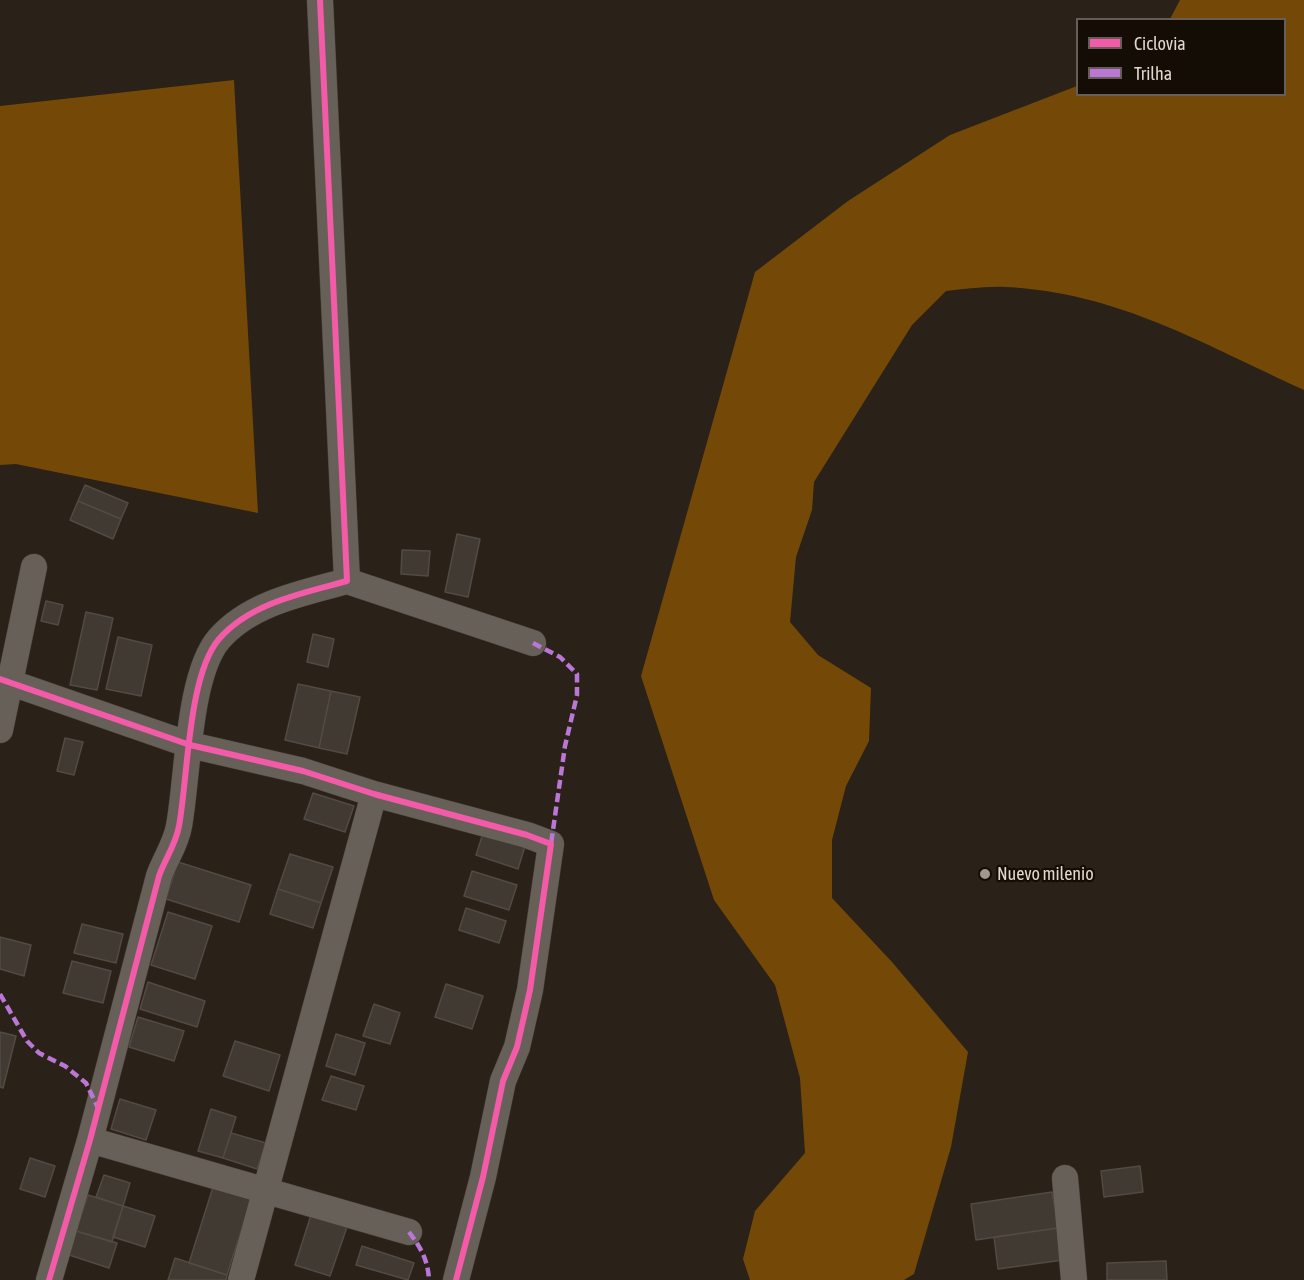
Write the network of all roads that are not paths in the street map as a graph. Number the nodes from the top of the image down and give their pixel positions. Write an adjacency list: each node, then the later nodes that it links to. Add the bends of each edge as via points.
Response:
1 (320, 0): 3 (street)
2 (34, 567): 5 (street)
3 (347, 581): 4 (street); 7 (street, via 271,604 219,638 204,666)
4 (533, 643)
5 (5, 681): 6 (street); 7 (street)
6 (0, 730)
7 (190, 745): 8 (street, via 303,771); 9 (street, via 177,838 159,876)
8 (374, 794): 11 (street); 15 (street, via 552,844 530,990 517,1047 503,1082)
9 (90, 1140): 11 (street); 13 (street)
10 (1065, 1178): 16 (street)
11 (267, 1190): 12 (street); 14 (street)
12 (409, 1232)
13 (50, 1280)
14 (241, 1280)
15 (456, 1280)
16 (1074, 1280)

